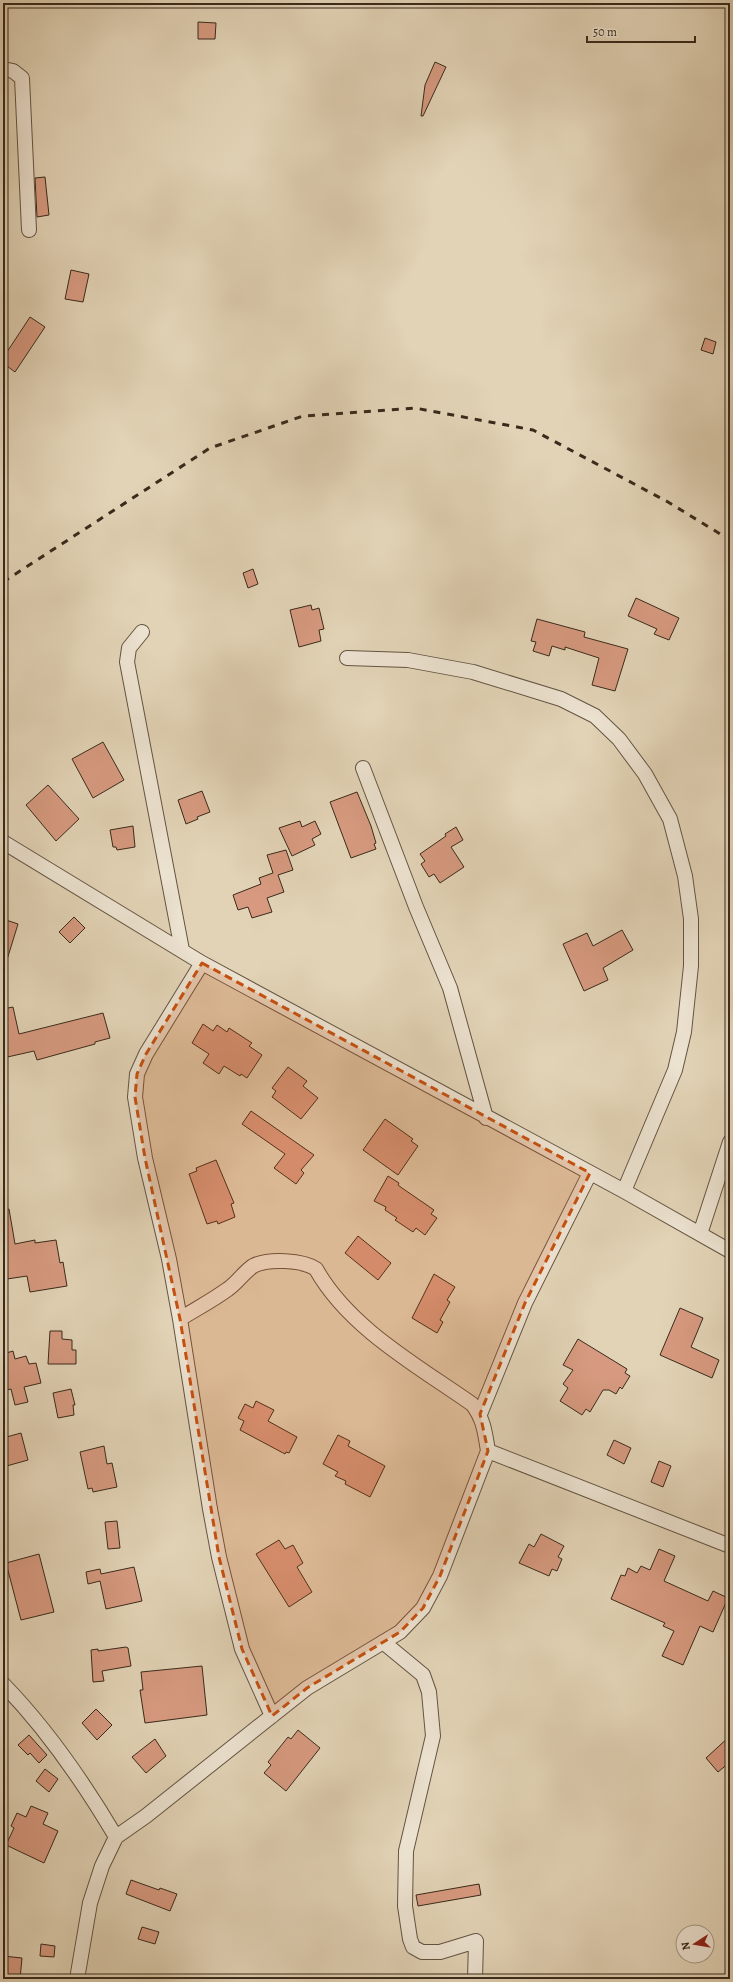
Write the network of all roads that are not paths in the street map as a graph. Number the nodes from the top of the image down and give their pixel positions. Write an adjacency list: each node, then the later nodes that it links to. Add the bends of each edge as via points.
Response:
1 (3, 68): 2 (street, via 14,70 22,78)
2 (29, 230)
3 (142, 632): 7 (street, via 129,648 127,662)
4 (347, 658): 12 (street, via 408,660 473,672 561,699 595,716 619,739 645,774 670,819 685,876 691,919 691,966 684,1032 675,1070)
5 (362, 768): 9 (street, via 450,988)
6 (3, 842): 7 (street)
7 (182, 950): 8 (street)
8 (202, 963): 9 (street); 15 (street, via 146,1054 137,1074 135,1097 145,1158)
9 (486, 1118): 11 (street)
10 (730, 1142): 13 (street)
11 (590, 1173): 12 (street); 16 (street, via 525,1303)
12 (624, 1192): 13 (street)
13 (700, 1234): 14 (street)
14 (730, 1251)
15 (180, 1319): 16 (street, via 228,1289 253,1267 266,1261 310,1265 316,1269 347,1310 371,1332 472,1404); 21 (street, via 210,1508 225,1580 242,1649)
16 (480, 1414): 17 (street)
17 (488, 1451): 18 (street); 19 (street, via 440,1576 424,1608 400,1632)
18 (730, 1546)
19 (383, 1642): 21 (street, via 307,1688); 24 (street, via 423,1675 429,1692 433,1736 406,1851 405,1906 410,1939 414,1947 422,1952 440,1952 476,1941)
20 (3, 1683): 22 (street, via 49,1737 92,1796)
21 (272, 1716): 22 (street)
22 (116, 1837): 23 (street, via 102,1866 90,1903)
23 (77, 1979)
24 (475, 1979)

